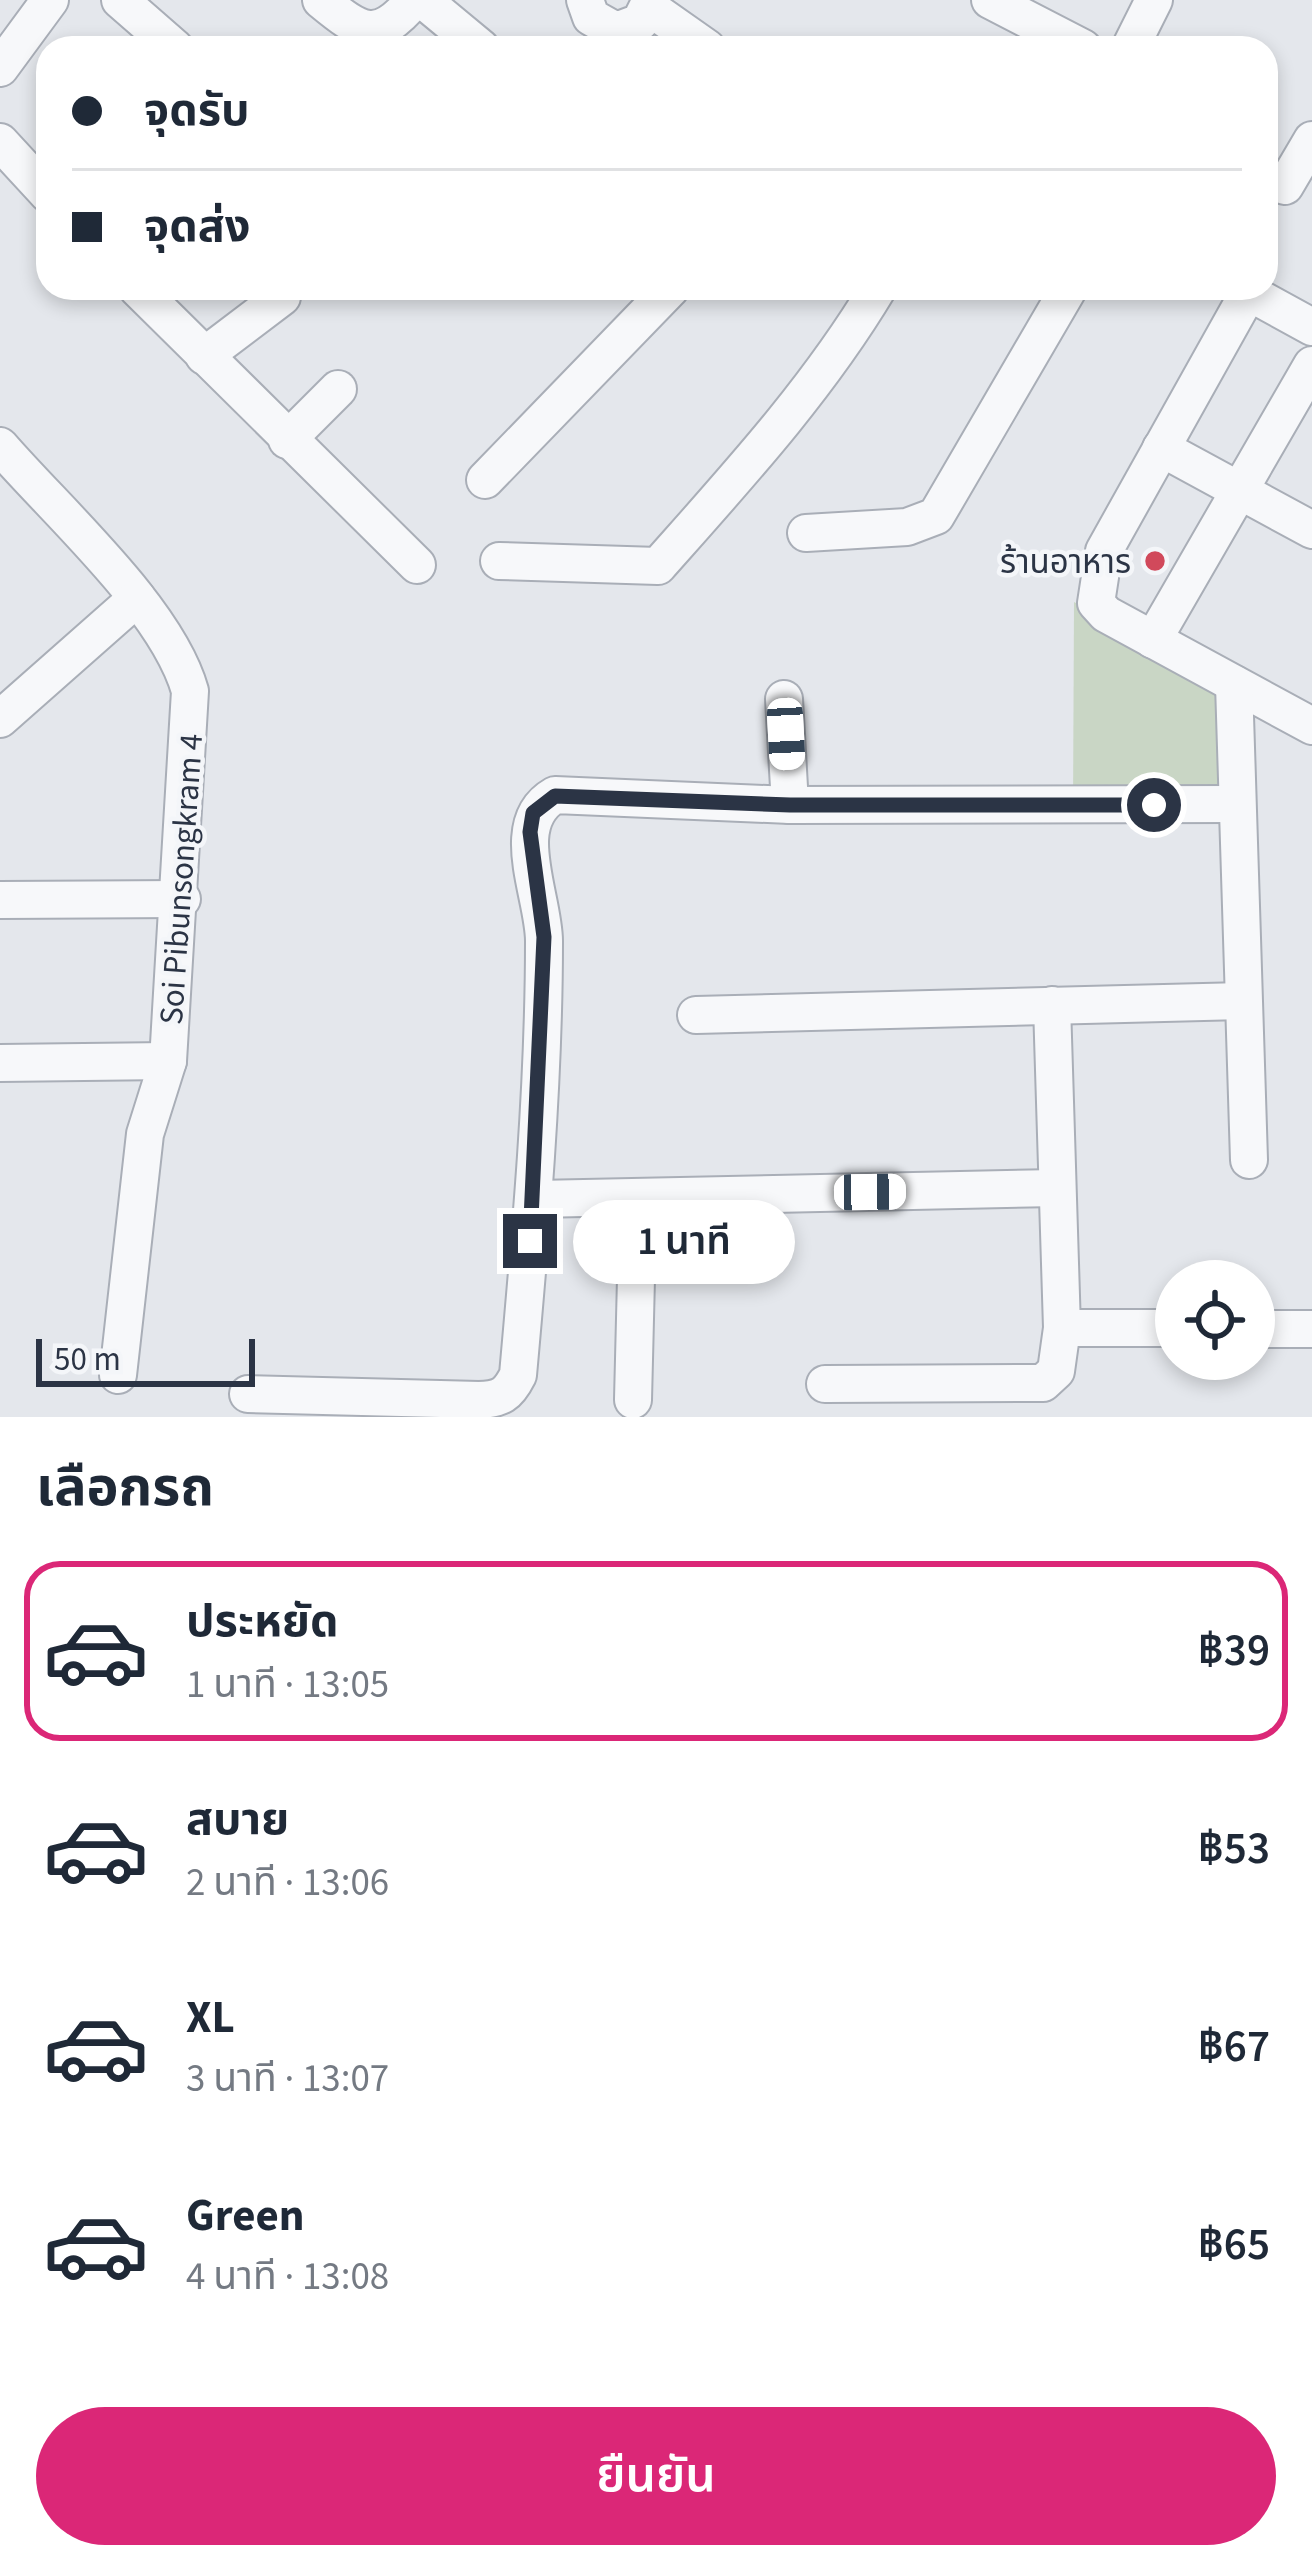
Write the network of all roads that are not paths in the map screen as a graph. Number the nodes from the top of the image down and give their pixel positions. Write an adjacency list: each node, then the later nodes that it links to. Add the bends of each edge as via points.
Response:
1 (50, 0): 14 (street)
2 (120, 0): 9 (street)
3 (321, 0): 4 (street, via 352,26 380,30)
4 (418, 0): 10 (street)
5 (990, 0): 12 (street)
6 (1154, 0): 13 (street)
7 (650, 4): 8 (street, via 633,27 616,31); 11 (street)
8 (586, 16)
9 (161, 36)
10 (465, 36)
11 (691, 36)
12 (1060, 36)
13 (1136, 36)
14 (0, 68)
15 (1312, 140): 18 (street)
16 (0, 142): 17 (street)
17 (36, 181)
18 (1285, 186)
19 (149, 300): 27 (street)
20 (278, 300): 27 (street)
21 (659, 300): 33 (street)
22 (871, 300): 38 (street, via 758,453 658,566)
23 (1062, 300): 37 (street, via 935,516 907,527)
24 (1245, 300): 32 (street)
25 (1266, 300): 26 (street)
26 (1312, 327)
27 (204, 356): 30 (street)
28 (1312, 365): 35 (street)
29 (338, 389): 30 (street)
30 (287, 440): 39 (street)
31 (0, 446): 34 (street, Soi Pibunsongkram 4)
32 (1161, 448): 35 (street); 41 (street, via 1104,551 1096,590 1106,614)
33 (485, 480)
34 (13, 486): 40 (street, Soi Pibunsongkram 4)
35 (1239, 491): 36 (street); 41 (street)
36 (1312, 530)
37 (806, 533)
38 (499, 561)
39 (417, 565)
40 (137, 598): 44 (street); 49 (street, Soi Pibunsongkram 4, via 183,665 190,691)
41 (1153, 640): 42 (street)
42 (1234, 684): 45 (street); 46 (street)
43 (784, 699): 47 (street)
44 (0, 719)
45 (1312, 726)
46 (1236, 804): 47 (street); 50 (street)
47 (790, 805): 58 (street, via 555,796 533,813 544,937)
48 (0, 899): 49 (street)
49 (182, 899): 53 (street, Soi Pibunsongkram 4)
50 (1243, 1001): 51 (street); 55 (street)
51 (1052, 1005): 52 (street); 56 (street)
52 (696, 1015)
53 (169, 1061): 54 (street); 63 (street, Soi Pibunsongkram 4, via 145,1134)
54 (0, 1063)
55 (1249, 1160)
56 (1057, 1188): 57 (street); 59 (street)
57 (638, 1197): 58 (street); 66 (street)
58 (536, 1199): 65 (street, via 518,1375 500,1399)
59 (1063, 1328): 60 (street); 67 (street, via 1056,1371 1043,1383)
60 (1155, 1328)
61 (1275, 1329): 62 (street)
62 (1312, 1329)
63 (118, 1375)
64 (824, 1384): 67 (street)
65 (248, 1394)
66 (633, 1400)
67 (926, 1401)

